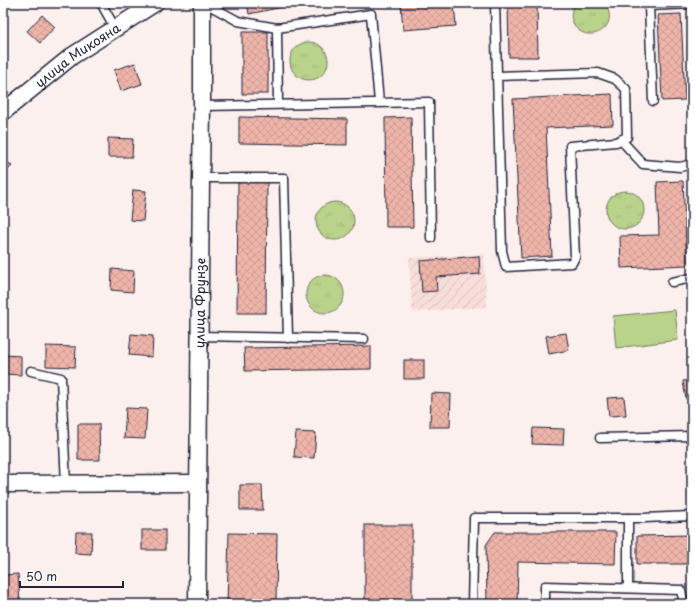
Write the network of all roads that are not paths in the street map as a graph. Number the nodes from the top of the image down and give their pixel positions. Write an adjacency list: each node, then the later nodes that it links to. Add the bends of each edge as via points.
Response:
1 (101, 3): 7 (lane)
2 (156, 3): 7 (street, улица Микояна)
3 (202, 3): 13 (street, улица Фрунзе)
4 (205, 3): 8 (lane, via 238,21)
5 (495, 3): 9 (lane)
6 (692, 4): 10 (lane, via 649,6)
7 (115, 28): 14 (street, улица Микояна, via 72,56)
8 (277, 28): 11 (lane, via 371,14); 12 (lane)
9 (497, 76): 15 (lane, via 598,73 615,79 626,89 627,137); 15 (lane, via 502,251 506,267 572,264 575,256 570,146)
10 (654, 101)
11 (379, 102): 12 (lane); 18 (lane, via 429,102)
12 (278, 104): 13 (lane)
13 (202, 106): 17 (street, улица Фрунзе)
14 (3, 112)
15 (621, 140): 16 (lane, via 643,164 680,167)
16 (692, 164)
17 (201, 178): 21 (street, улица Фрунзе); 22 (lane, via 284,178)
18 (431, 238)
19 (692, 278): 20 (lane)
20 (672, 282)
21 (199, 336): 22 (lane); 27 (street, улица Фрунзе)
22 (288, 338): 23 (lane)
23 (364, 339)
24 (30, 372): 29 (lane, via 62,378)
25 (692, 436): 26 (lane)
26 (600, 438)
27 (198, 483): 29 (street); 33 (street, улица Фрунзе)
28 (3, 484): 29 (street)
29 (66, 484)
30 (692, 516): 31 (lane)
31 (628, 518): 32 (lane); 34 (lane, via 474,518)
32 (628, 588): 35 (lane, via 545,586); 36 (lane, via 681,590)
33 (197, 604)
34 (472, 604)
35 (545, 604)
36 (684, 604)

